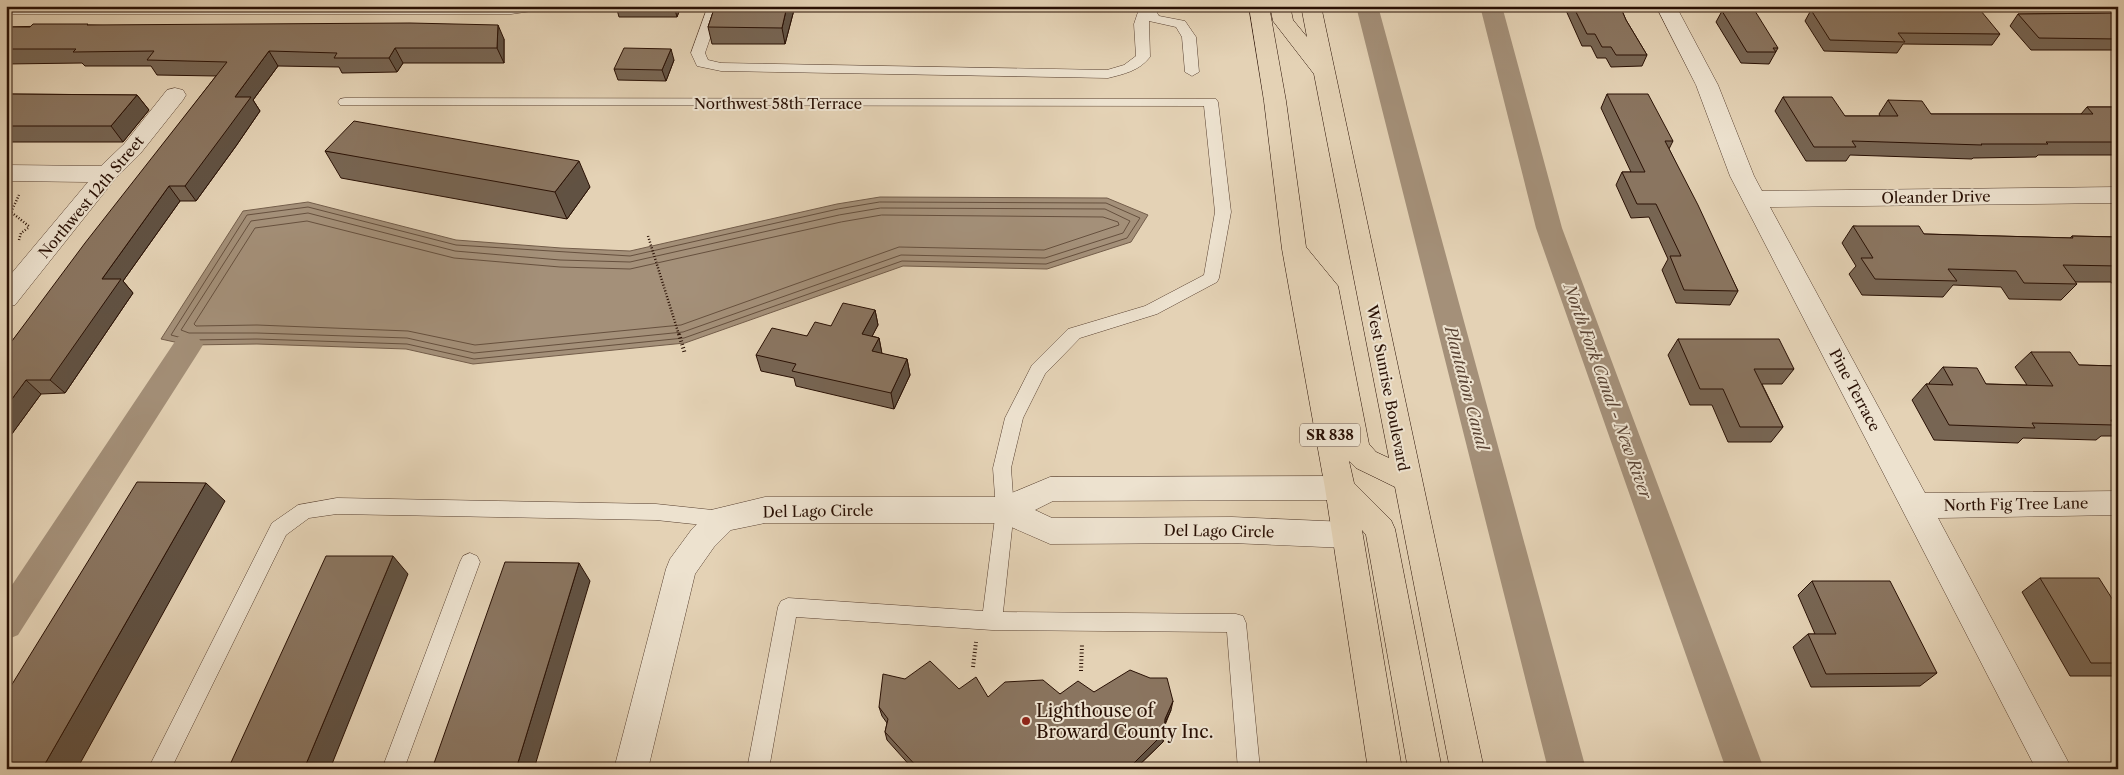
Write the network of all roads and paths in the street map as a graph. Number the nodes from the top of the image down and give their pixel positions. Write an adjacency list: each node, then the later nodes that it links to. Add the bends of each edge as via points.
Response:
1 (532, 6): 8 (street)
2 (715, 6): 10 (lane, via 698,53 702,63 721,67 1108,74 1129,68 1143,58 1140,24)
3 (1259, 6): 23 (highway, SR 838)
4 (1280, 6): 12 (highway, via 1283,21)
5 (1311, 6): 12 (highway, West Sunrise Boulevard)
6 (1666, 6): 18 (street, Pine Terrace, via 1707,85 1731,152)
7 (77, 7): 8 (street); 9 (street)
8 (328, 7)
9 (6, 8)
10 (1146, 8): 11 (lane, via 1154,19 1180,24 1189,37)
11 (1192, 72)
12 (1325, 74): 26 (highway, West Sunrise Boulevard)
13 (175, 95): 15 (street, Northwest 12th Street, via 132,149)
14 (345, 102): 30 (lane, Northwest 58th Terrace, via 1211,102 1223,212 1211,278 1151,310 1074,333 1038,370 1014,418 1002,468)
15 (106, 174): 16 (street); 24 (street, Northwest 12th Street)
16 (13, 182): 19 (path)
17 (2118, 195): 18 (street, Oleander Drive)
18 (1755, 199): 29 (street, Pine Terrace)
19 (11, 212): 20 (path); 21 (path)
20 (6, 214)
21 (30, 227)
22 (648, 236): 25 (path)
23 (1294, 249): 26 (highway, via 1325,286 1356,449 1366,460); 27 (highway, SR 838)
24 (6, 298)
25 (685, 354)
26 (1406, 479): 46 (highway, West Sunrise Boulevard)
27 (1340, 488): 30 (street, Del Lago Circle, via 1050,489); 32 (highway, SR 838); 45 (highway, via 1380,529)
28 (2118, 503): 29 (street, North Fig Tree Lane)
29 (1915, 506): 47 (street, Pine Terrace)
30 (1005, 510): 31 (street, Del Lago Circle, via 765,510); 32 (street, Del Lago Circle, via 1050,531 1232,530); 34 (lane)
31 (722, 519): 39 (lane, via 647,512 338,506 305,511 279,529); 41 (street, via 702,538 681,569)
32 (1347, 535): 44 (highway, SR 838)
33 (470, 562): 40 (lane)
34 (992, 621): 42 (lane, via 788,607); 43 (lane, via 1236,623)
35 (976, 635): 37 (path)
36 (1082, 638): 38 (path)
37 (973, 666)
38 (1080, 671)
39 (159, 769)
40 (393, 769)
41 (631, 769)
42 (758, 769)
43 (1250, 769)
44 (1385, 769)
45 (1425, 769)
46 (1467, 769)
47 (2055, 769)

